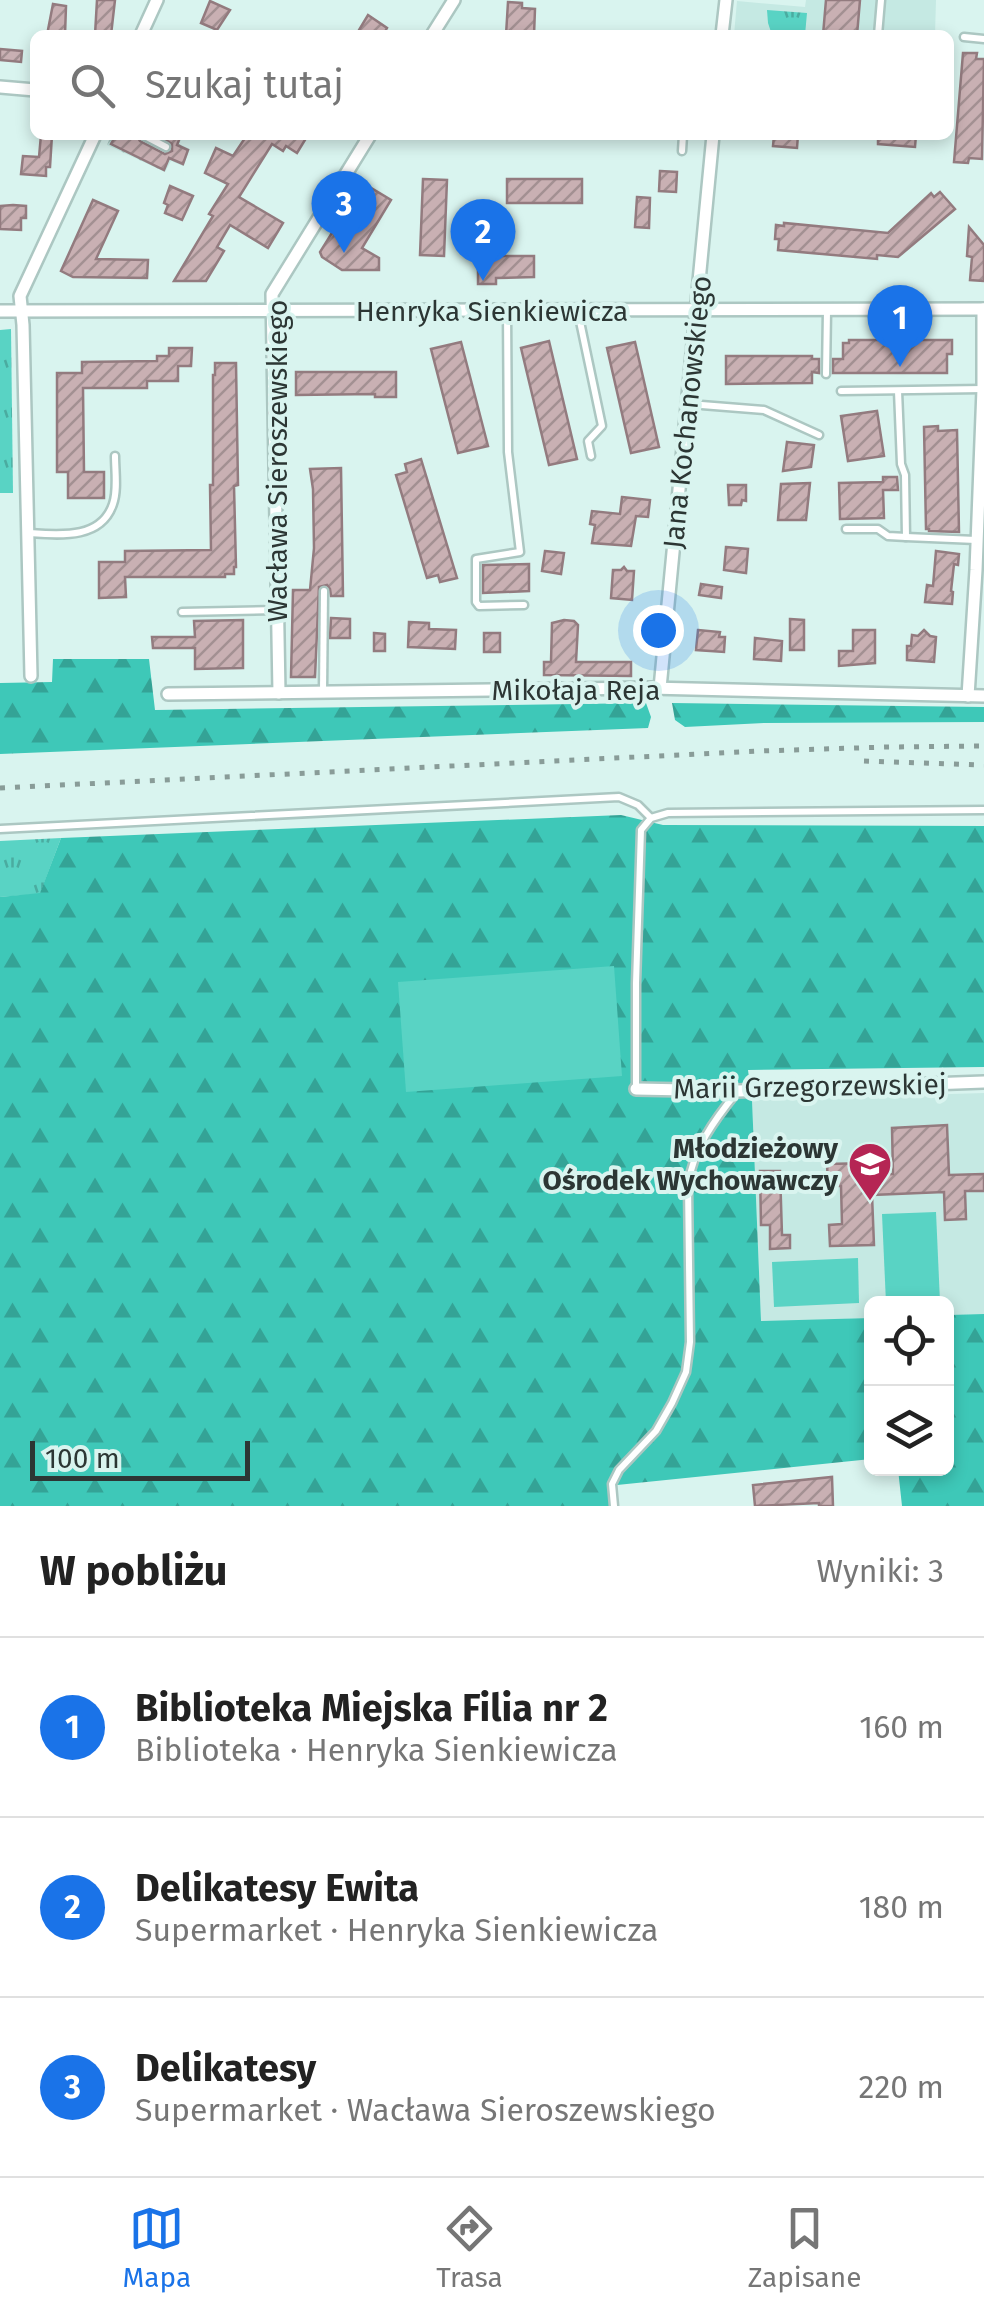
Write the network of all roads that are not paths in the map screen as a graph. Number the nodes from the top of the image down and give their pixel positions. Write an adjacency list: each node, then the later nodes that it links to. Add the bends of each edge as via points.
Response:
1 (158, 0): 5 (street)
2 (454, 0): 6 (street)
3 (726, 0): 7 (street)
4 (881, 0): 8 (lane)
5 (143, 30)
6 (435, 30)
7 (723, 30)
8 (878, 30)
9 (964, 36): 10 (lane)
10 (984, 39)
11 (0, 87): 12 (street)
12 (30, 90)
13 (93, 140): 27 (street, via 20,296)
14 (153, 140): 18 (lane)
15 (367, 140): 25 (street, Wacława Sieroszewskiego, via 272,294)
16 (683, 140): 19 (lane)
17 (713, 140): 22 (street, Jana Kochanowskiego)
18 (166, 147)
19 (682, 151)
20 (984, 309): 23 (street, Henryka Sienkiewicza); 29 (street)
21 (577, 310): 22 (street, Henryka Sienkiewicza); 26 (street, Henryka Sienkiewicza); 35 (lane, via 602,426 588,442)
22 (696, 310): 23 (street, Henryka Sienkiewicza); 32 (street, Jana Kochanowskiego)
23 (826, 310): 28 (lane)
24 (0, 311): 27 (street, Henryka Sienkiewicza)
25 (272, 311): 26 (street, Henryka Sienkiewicza); 27 (street, Henryka Sienkiewicza); 44 (street, Wacława Sieroszewskiego)
26 (507, 311): 43 (lane, via 508,452 520,552 476,559 476,602)
27 (22, 312): 38 (street)
28 (826, 374)
29 (983, 389): 31 (lane); 36 (street)
30 (840, 391): 31 (lane)
31 (898, 391): 39 (lane)
32 (688, 404): 33 (lane, via 764,410); 47 (street, Jana Kochanowskiego)
33 (819, 435)
34 (115, 456): 38 (lane, via 115,500 97,526 77,534)
35 (591, 456)
36 (982, 471): 40 (street)
37 (846, 529): 39 (lane)
38 (28, 533): 46 (street)
39 (906, 537): 40 (lane)
40 (977, 540): 41 (street)
41 (980, 570): 51 (street)
42 (324, 591): 48 (lane)
43 (524, 605)
44 (276, 610): 45 (lane); 49 (street, Wacława Sieroszewskiego)
45 (182, 612)
46 (31, 676)
47 (660, 688): 48 (street, Mikołaja Reja); 51 (street, Mikołaja Reja)
48 (323, 692): 49 (street, Mikołaja Reja)
49 (278, 693): 50 (street, Mikołaja Reja)
50 (168, 694)
51 (968, 696): 52 (street, Mikołaja Reja)
52 (984, 696)
53 (984, 810): 54 (lane)
54 (651, 818): 55 (lane, via 620,796); 57 (lane, via 641,830)
55 (0, 829)
56 (984, 1082): 58 (street, Marii Grzegorzewskiej)
57 (636, 1089): 58 (street, Marii Grzegorzewskiej)
58 (738, 1091): 59 (lane, via 691,1166 686,1372 656,1431 619,1470 612,1484)
59 (614, 1506)

